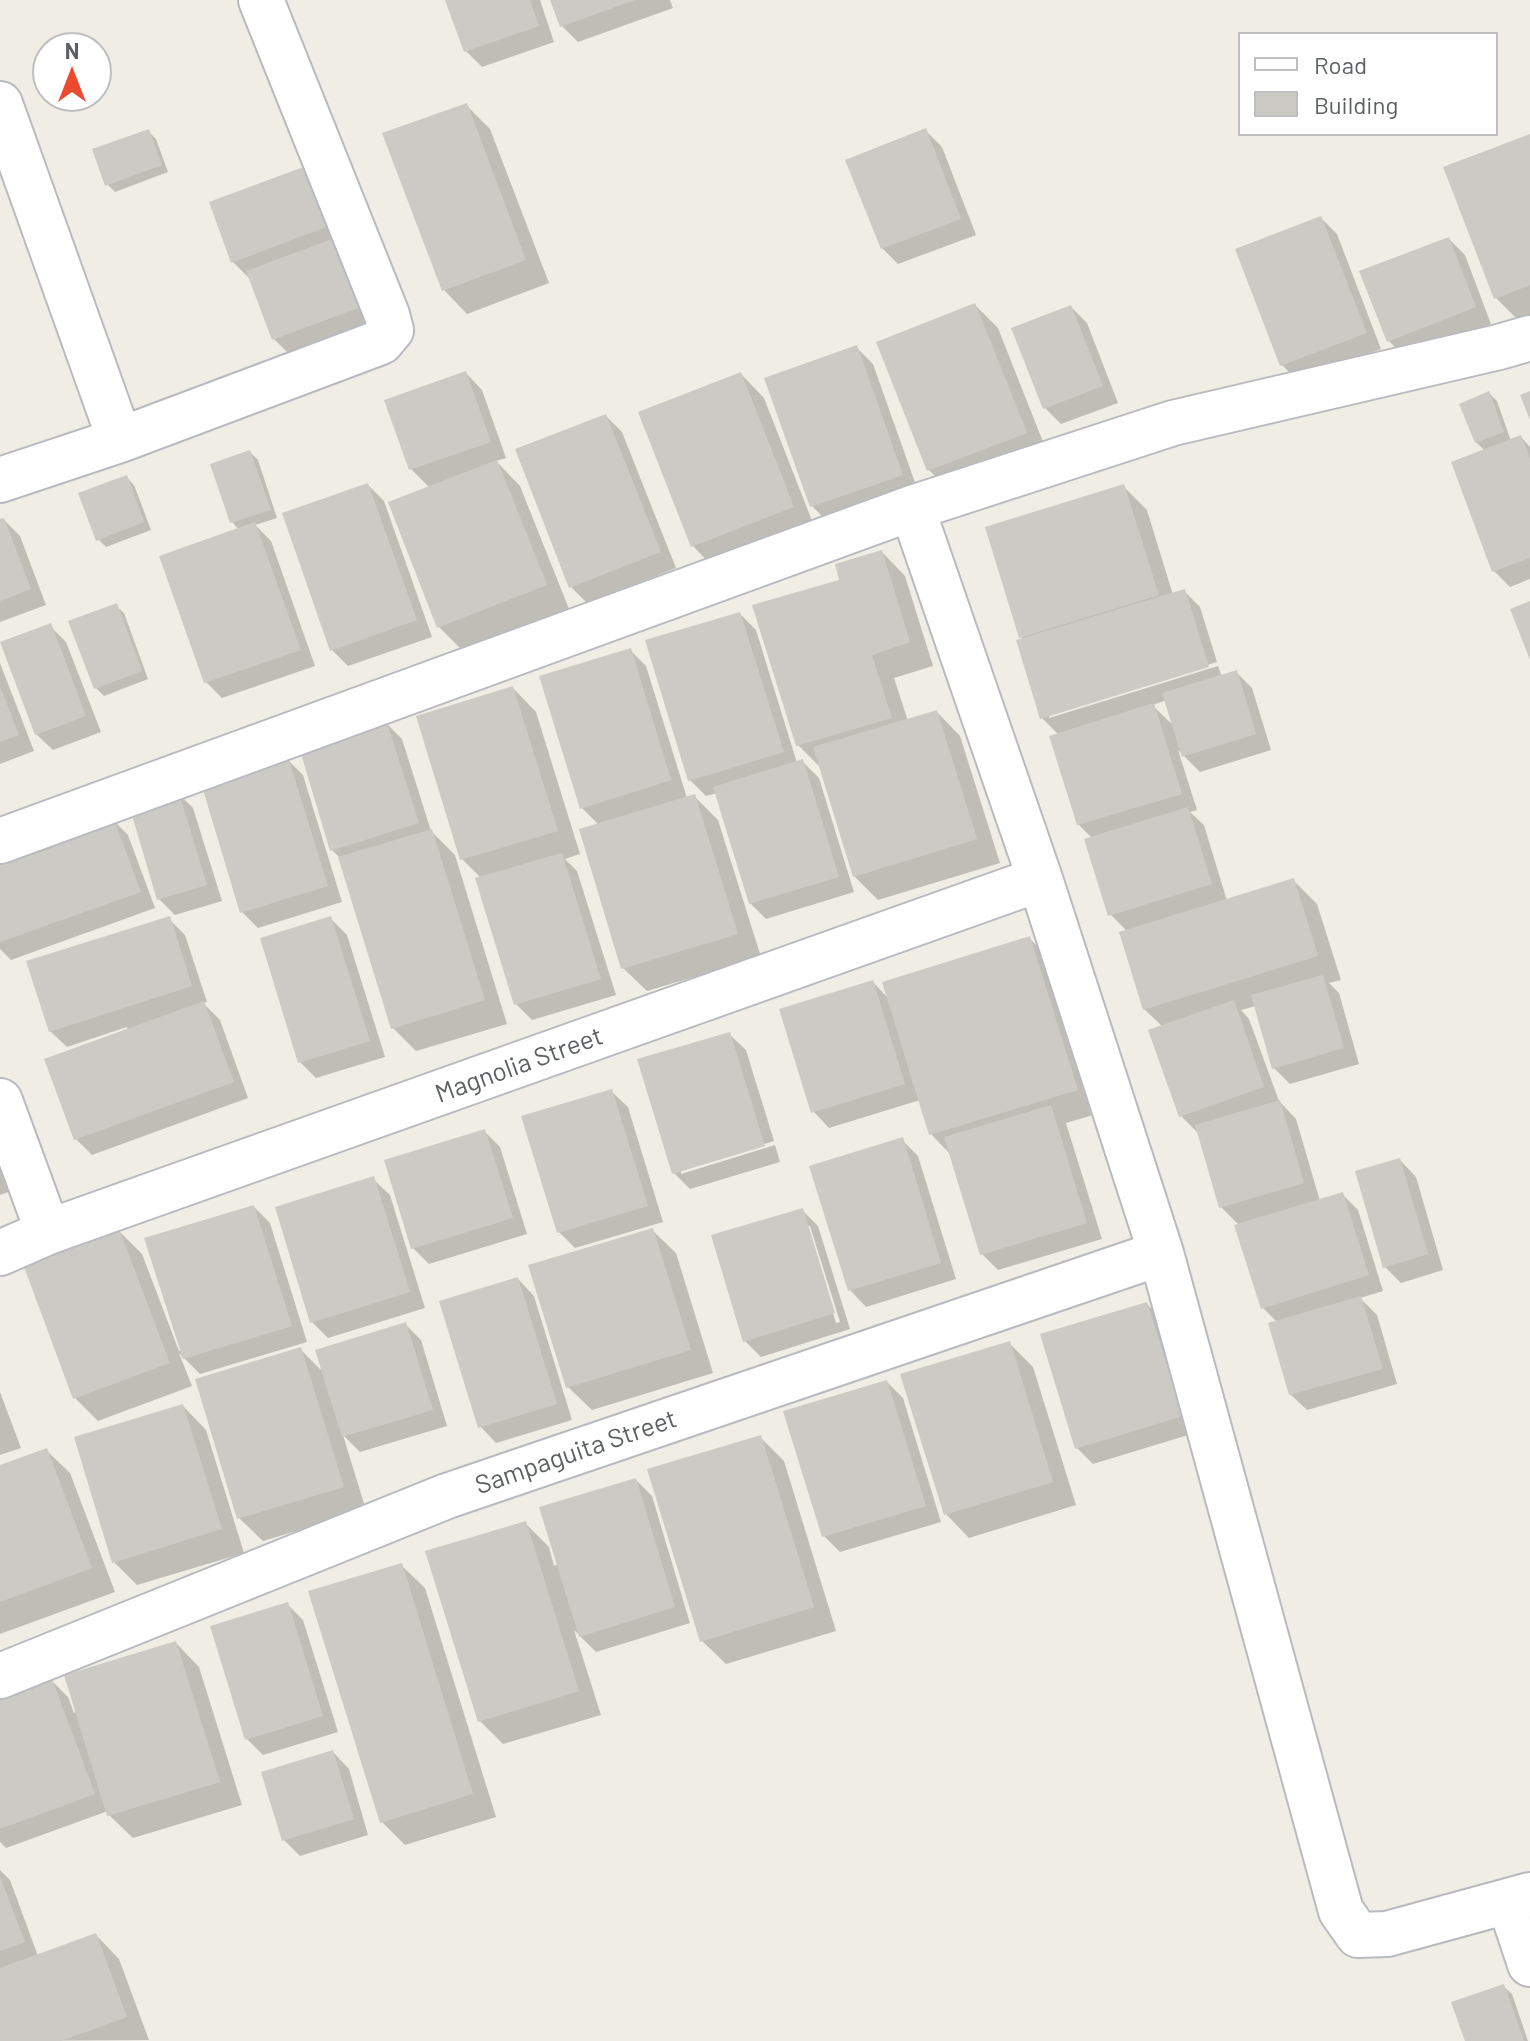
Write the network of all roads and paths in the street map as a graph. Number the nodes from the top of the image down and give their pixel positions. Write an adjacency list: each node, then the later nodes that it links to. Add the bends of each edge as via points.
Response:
1 (261, 0): 4 (street, via 391,330 381,342)
2 (0, 104): 4 (street)
3 (1530, 338): 6 (street, via 1173,423)
4 (120, 440): 5 (street)
5 (0, 480)
6 (912, 508): 7 (street); 8 (street)
7 (0, 841)
8 (1040, 879): 10 (street, Magnolia Street); 12 (street)
9 (0, 1101): 10 (street)
10 (48, 1232): 11 (street, Magnolia Street)
11 (0, 1253)
12 (1161, 1253): 13 (street, Sampaguita Street, via 447,1496); 14 (street, via 1341,1911 1358,1935 1387,1934)
13 (0, 1676)
14 (1520, 1898): 15 (street)
15 (1530, 1964)

